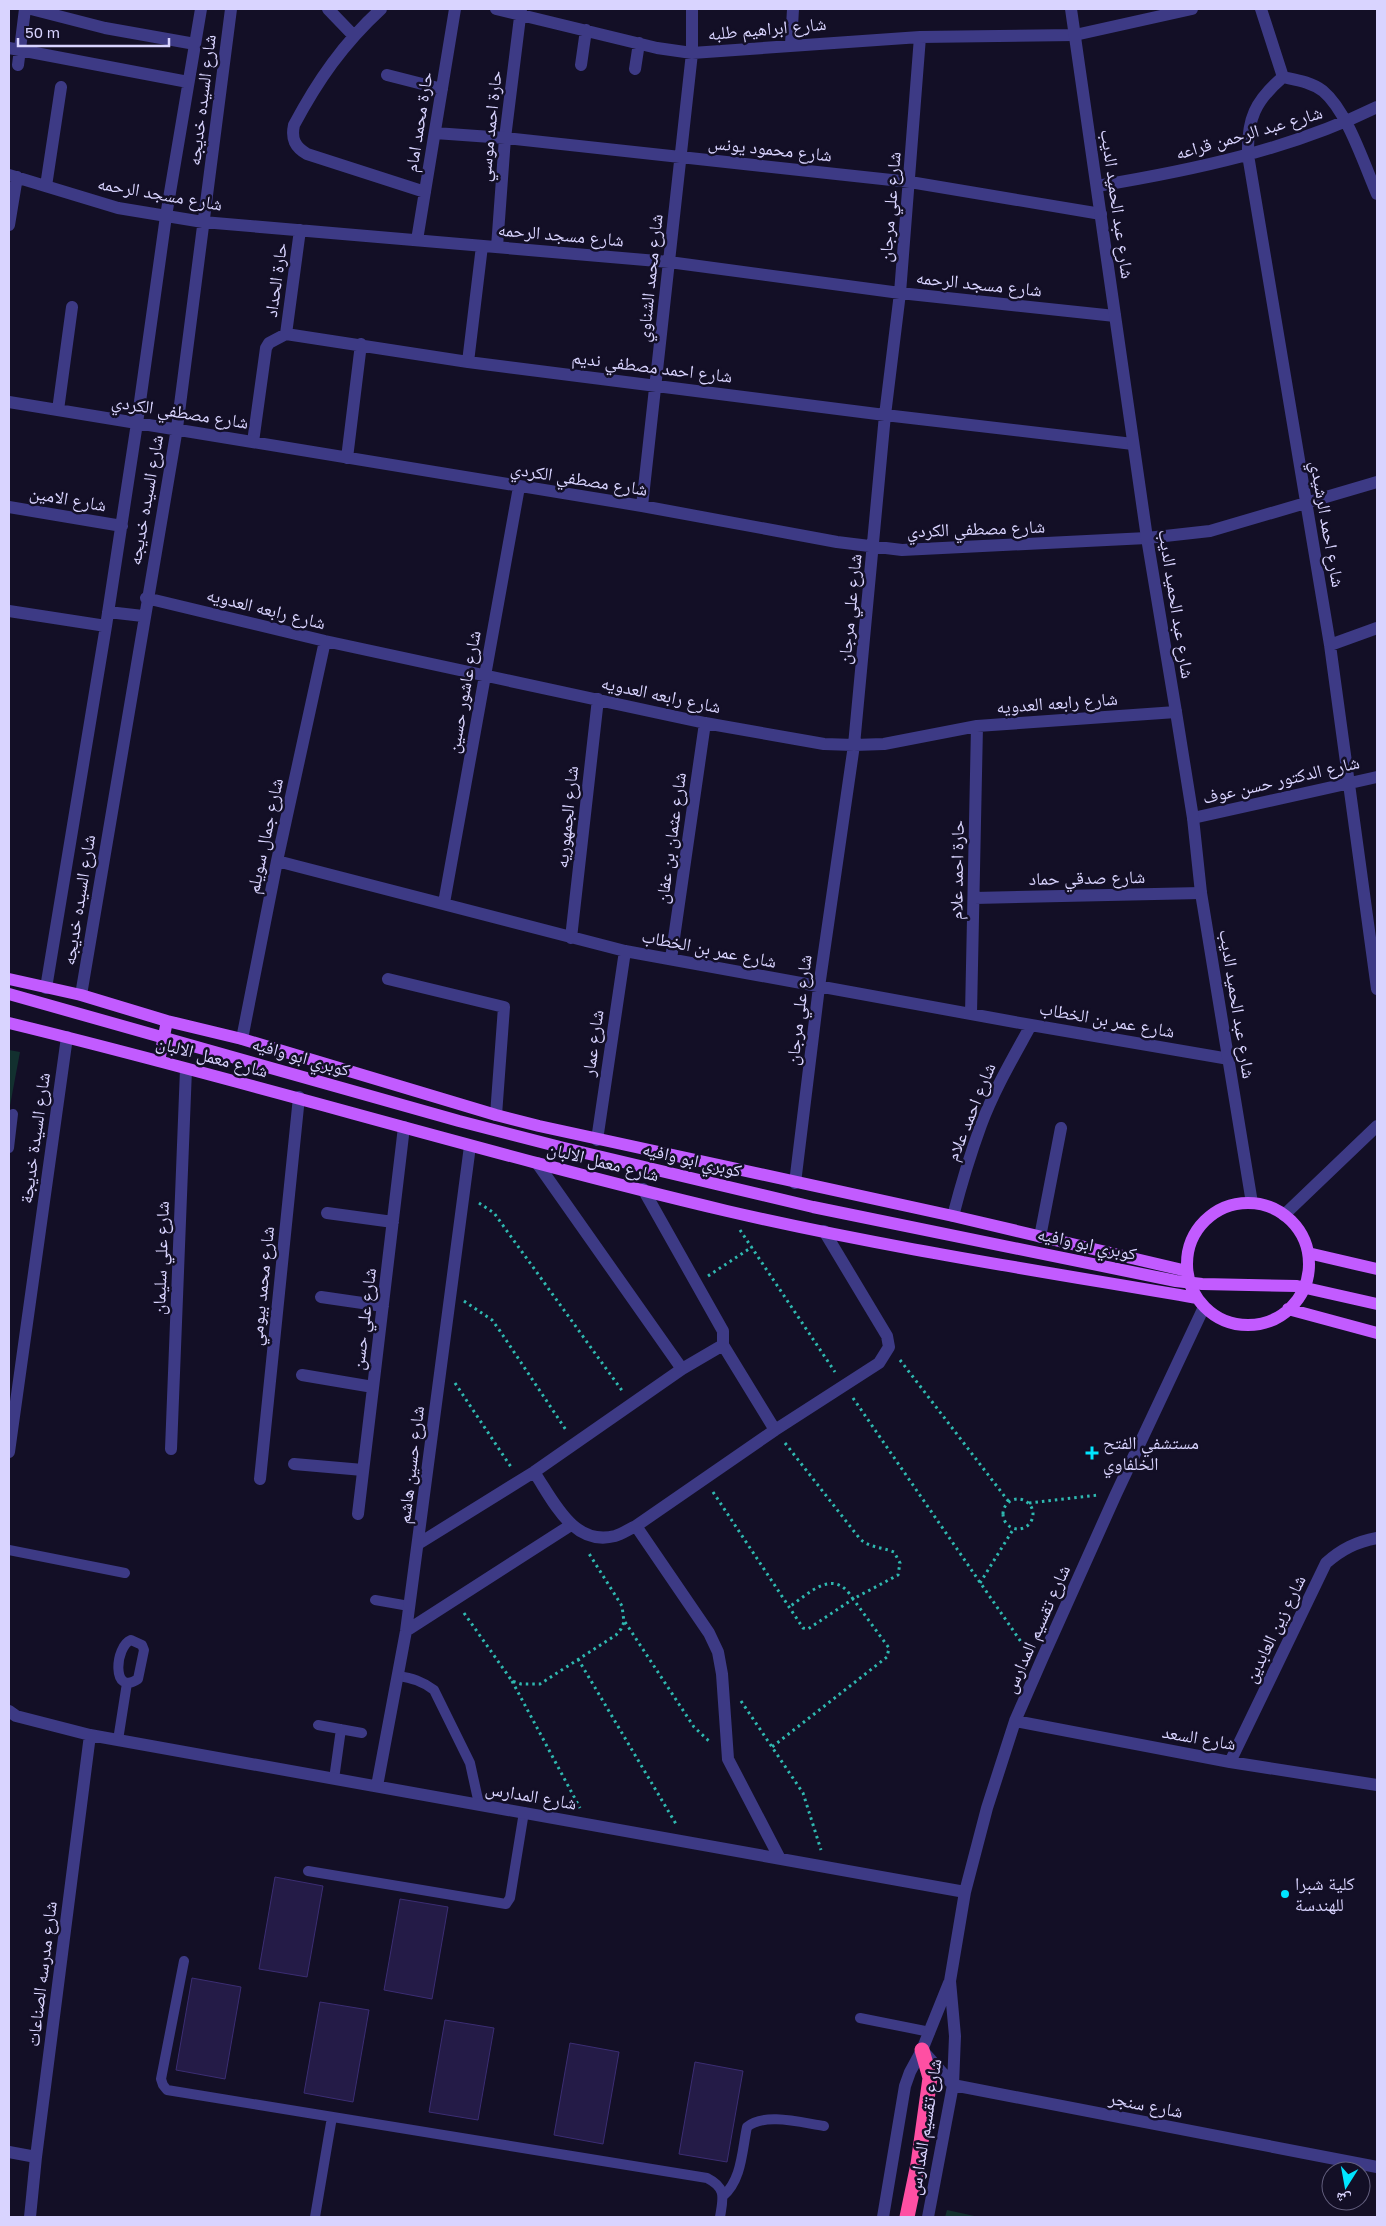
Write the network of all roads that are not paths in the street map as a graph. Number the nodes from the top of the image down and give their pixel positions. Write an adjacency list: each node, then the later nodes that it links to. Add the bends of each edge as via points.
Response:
1 (25, 9): 22 (street)
2 (31, 9): 20 (street, via 105,28)
3 (201, 9): 20 (street, شارع السيده خديجه)
4 (231, 9): 46 (street, شارع السيده خديجه)
5 (328, 9): 16 (street)
6 (381, 9): 16 (street)
7 (455, 9): 31 (street, حارة محمد امام)
8 (496, 9): 14 (street, شارع ابراهيم طلبه)
9 (692, 9): 23 (street, شارع محمد الشناوي)
10 (793, 9): 21 (street)
11 (1072, 9): 17 (street, شارع عبد الحميد الديب)
12 (1192, 9): 17 (street, شارع ابراهيم طلبه)
13 (1261, 9): 28 (street)
14 (521, 11): 15 (street, شارع ابراهيم طلبه); 35 (street, حارة احمد موسي)
15 (586, 30): 19 (street, شارع ابراهيم طلبه); 25 (street)
16 (354, 35): 42 (street, via 330,64 294,125 294,142 306,154)
17 (1075, 35): 18 (street, شارع ابراهيم طلبه); 41 (street, شارع عبد الحميد الديب)
18 (920, 36): 21 (street, شارع ابراهيم طلبه); 39 (street, شارع علي مرجان)
19 (639, 43): 23 (street, شارع ابراهيم طلبه); 26 (street)
20 (195, 44): 29 (street, شارع السيده خديجه)
21 (791, 44): 23 (street, شارع ابراهيم طلبه)
22 (14, 49): 24 (street); 29 (street)
23 (692, 53): 37 (street, شارع محمد الشناوي)
24 (18, 65)
25 (580, 65)
26 (635, 69)
27 (387, 75): 31 (street)
28 (1282, 77): 33 (street, via 1303,81 1322,90); 36 (street, شارع احمد الرشيدي, via 1266,92 1254,111 1248,133)
29 (188, 82): 45 (street, شارع السيده خديجه)
30 (61, 87): 40 (street)
31 (442, 89): 34 (street, حارة محمد امام)
32 (1377, 107): 33 (street, شارع عبد الرحمن قراعه)
33 (1346, 123): 36 (street, شارع عبد الرحمن قراعه); 43 (street)
34 (435, 133): 35 (street, شارع محمود يونس); 42 (street, حارة محمد امام)
35 (505, 138): 37 (street, شارع محمود يونس); 51 (street, حارة احمد موسي)
36 (1248, 155): 41 (street, شارع عبد الرحمن قراعه, via 1173,173); 70 (street, شارع احمد الرشيدي)
37 (680, 157): 39 (street, شارع محمود يونس); 52 (street, شارع محمد الشناوي)
38 (13, 176): 40 (street, شارع مسجد الرحمه); 47 (street)
39 (910, 182): 44 (street, شارع محمود يونس); 53 (street, شارع علي مرجان)
40 (46, 186): 45 (street, شارع مسجد الرحمه, via 118,208)
41 (1097, 186): 44 (street, شارع عبد الحميد الديب)
42 (425, 192): 49 (street, حارة محمد امام)
43 (1377, 194)
44 (1101, 214): 55 (street, شارع عبد الحميد الديب)
45 (166, 216): 46 (street, شارع مسجد الرحمه); 63 (street, شارع السيده خديجه)
46 (204, 222): 48 (street, شارع مسجد الرحمه); 64 (street, شارع السيده خديجه)
47 (9, 225)
48 (300, 230): 49 (street, شارع مسجد الرحمه); 56 (street, حارة الحداد)
49 (417, 240): 50 (street, شارع مسجد الرحمه)
50 (482, 246): 51 (street, شارع مسجد الرحمه); 58 (street)
51 (497, 247): 52 (street, شارع مسجد الرحمه)
52 (669, 262): 53 (street, شارع مسجد الرحمه); 59 (street, شارع محمد الشناوي)
53 (900, 293): 55 (street, شارع مسجد الرحمه); 62 (street, شارع علي مرجان)
54 (72, 307): 61 (street)
55 (1115, 316): 66 (street, شارع عبد الحميد الديب)
56 (286, 334): 57 (street, شارع احمد مصطفي نديم); 65 (street, via 266,348)
57 (361, 344): 58 (street, شارع احمد مصطفي نديم); 67 (street)
58 (468, 362): 59 (street, شارع احمد مصطفي نديم)
59 (657, 386): 62 (street, شارع احمد مصطفي نديم); 71 (street, شارع محمد الشناوي)
60 (9, 402): 61 (street, شارع مصطفي الكردي)
61 (58, 410): 63 (street, شارع مصطفي الكردي)
62 (886, 415): 66 (street, شارع احمد مصطفي نديم); 75 (street, شارع علي مرجان)
63 (137, 423): 64 (street, شارع مصطفي الكردي); 73 (street, شارع السيده خديجه)
64 (177, 428): 65 (street, شارع مصطفي الكردي); 76 (street, شارع السيده خديجه)
65 (253, 442): 67 (street, شارع مصطفي الكردي)
66 (1134, 444): 74 (street, شارع عبد الحميد الديب)
67 (347, 458): 69 (street, شارع مصطفي الكردي)
68 (1377, 482): 70 (street, شارع مصطفي الكردي)
69 (519, 487): 71 (street, شارع مصطفي الكردي); 84 (street, شارع عاشور حسين)
70 (1305, 505): 74 (street, شارع مصطفي الكردي, via 1210,531); 83 (street, شارع احمد الرشيدي)
71 (642, 506): 75 (street, شارع مصطفي الكردي)
72 (9, 507): 73 (street, شارع الامين)
73 (122, 526): 78 (street, شارع السيده خديجه)
74 (1147, 538): 75 (street, شارع مصطفي الكردي, via 930,550); 86 (street, شارع عبد الحميد الديب)
75 (874, 547): 89 (street, شارع علي مرجان)
76 (146, 598): 79 (street, شارع السيده خديجه); 82 (street, شارع رابعه العدويه)
77 (9, 611): 80 (street)
78 (108, 612): 79 (street); 80 (street, شارع السيده خديجه)
79 (144, 616): 106 (street, شارع السيده خديجه)
80 (106, 626): 103 (street, شارع السيده خديجه)
81 (1377, 628): 83 (street)
82 (325, 642): 84 (street, شارع رابعه العدويه); 93 (street, شارع جمال سويلم)
83 (1330, 645): 91 (street, شارع احمد الرشيدي)
84 (485, 675): 85 (street, شارع رابعه العدويه); 96 (street, شارع عاشور حسين)
85 (598, 699): 87 (street, شارع رابعه العدويه); 97 (street, شارع الجمهوريه)
86 (1176, 712): 88 (street, شارع رابعه العدويه); 92 (street, شارع عبد الحميد الديب)
87 (705, 722): 89 (street, شارع رابعه العدويه, via 824,744); 99 (street, شارع عثمان بن عفان)
88 (978, 726): 89 (street, شارع رابعه العدويه, via 884,744); 95 (street, حارة احمد علام)
89 (854, 745): 102 (street, شارع علي مرجان)
90 (1377, 777): 91 (street, شارع الدكتور حسن عوف)
91 (1349, 783): 92 (street, شارع الدكتور حسن عوف); 104 (street, شارع احمد الرشيدي)
92 (1193, 818): 94 (street, شارع عبد الحميد الديب)
93 (278, 861): 96 (street, شارع عمر بن الخطاب); 112 (street, شارع جمال سويلم)
94 (1202, 893): 95 (street, شارع صدقي حماد); 113 (street, شارع عبد الحميد الديب)
95 (974, 898): 107 (street, حارة احمد علام)
96 (444, 903): 97 (street, شارع عمر بن الخطاب)
97 (571, 938): 98 (street, شارع عمر بن الخطاب)
98 (625, 950): 99 (street, شارع عمر بن الخطاب); 122 (street, شارع عمار)
99 (671, 959): 102 (street, شارع عمر بن الخطاب)
100 (9, 979): 103 (main road, شارع معمل الالبان)
101 (388, 979): 118 (street, via 504,1007)
102 (819, 987): 107 (street, شارع عمر بن الخطاب); 126 (street, شارع علي مرجان)
103 (46, 988): 106 (main road, شارع معمل الالبان)
104 (1377, 989)
105 (9, 994): 140 (main road, كوبري ابو وافيه, bridge, via 459,1121 813,1206 1176,1281 1298,1286)
106 (80, 995): 108 (main road, شارع معمل الالبان)
107 (971, 1014): 110 (street, شارع عمر بن الخطاب)
108 (167, 1021): 112 (main road, شارع معمل الالبان); 114 (main road)
109 (9, 1023): 111 (main road, شارع معمل الالبان)
110 (1031, 1026): 113 (street, شارع عمر بن الخطاب); 131 (street, شارع احمد علام, via 981,1123)
111 (67, 1037): 114 (main road, شارع معمل الالبان); 150 (street, شارع السيدة خديجة)
112 (242, 1039): 118 (main road, شارع معمل الالبان)
113 (1228, 1059): 128 (street, شارع عبد الحميد الديب)
114 (160, 1061): 115 (main road, شارع معمل الالبان)
115 (186, 1069): 116 (main road, شارع معمل الالبان); 149 (street, شارع علي سليمان)
116 (299, 1097): 120 (main road, شارع معمل الالبان); 154 (street, شارع محمد بيومي)
117 (13, 1114): 124 (lane)
118 (496, 1116): 122 (main road, شارع معمل الالبان)
119 (1377, 1126): 130 (street)
120 (404, 1127): 123 (main road, شارع معمل الالبان); 132 (street, شارع علي حسن)
121 (1061, 1128): 134 (street)
122 (597, 1140): 126 (main road, شارع معمل الالبان)
123 (470, 1146): 125 (main road, شارع معمل الالبان); 159 (street, شارع حسين هاشم)
124 (9, 1148)
125 (537, 1163): 127 (main road, شارع معمل الالبان); 145 (street)
126 (795, 1183): 131 (main road, شارع معمل الالبان)
127 (643, 1189): 133 (main road, شارع معمل الالبان); 144 (street, via 722,1331)
128 (1252, 1204): 130 (main road); 137 (main road, via 1226,1208 1204,1222 1190,1244)
129 (327, 1213): 132 (street)
130 (1284, 1215): 135 (main road, via 1297,1228)
131 (953, 1216): 134 (main road, شارع معمل الالبان)
132 (393, 1222): 141 (street, شارع علي حسن)
133 (824, 1231): 139 (main road, شارع معمل الالبان); 148 (street, via 887,1336 889,1346 879,1363)
134 (1040, 1237): 137 (main road, شارع معمل الالبان)
135 (1308, 1253): 136 (main road); 142 (main road, via 1306,1281)
136 (1377, 1269)
137 (1187, 1271): 139 (main road, via 1190,1285)
138 (321, 1297): 141 (street)
139 (1201, 1302): 142 (main road, via 1224,1320 1246,1325 1268,1321); 168 (street, شارع تقسيم المدارس)
140 (1377, 1304)
141 (383, 1306): 147 (street, شارع علي حسن)
142 (1288, 1310): 143 (main road)
143 (1377, 1333)
144 (723, 1345): 145 (street); 148 (street)
145 (682, 1369): 153 (street)
146 (302, 1376): 147 (street)
147 (373, 1387): 152 (street, شارع علي حسن)
148 (775, 1430): 157 (street)
149 (171, 1449)
150 (9, 1452)
151 (294, 1464): 152 (street)
152 (363, 1470): 155 (street, شارع علي حسن)
153 (534, 1472): 156 (street); 159 (street)
154 (260, 1479)
155 (358, 1514)
156 (571, 1525): 157 (street, via 586,1535 598,1537 615,1536); 164 (street)
157 (636, 1526): 180 (street, via 709,1633 718,1652 728,1759)
158 (1377, 1538): 174 (street, شارع زين العابدين, via 1341,1550 1326,1563)
159 (418, 1544): 163 (street, شارع حسين هاشم)
160 (9, 1550): 161 (lane)
161 (125, 1573)
162 (375, 1600): 163 (lane)
163 (409, 1606): 164 (street, شارع حسين هاشم)
164 (406, 1631): 165 (street, شارع حسين هاشم)
165 (398, 1676): 177 (street, شارع حسين هاشم); 178 (lane, via 417,1680 434,1690 470,1763)
166 (127, 1683): 173 (lane)
167 (9, 1711): 172 (street, via 16,1716)
168 (1016, 1721): 174 (street, شارع السعد); 182 (street, شارع تقسيم المدارس, via 987,1808)
169 (318, 1725): 170 (lane)
170 (341, 1729): 171 (lane); 175 (lane)
171 (362, 1733)
172 (90, 1735): 173 (street, شارع المدارس); 192 (street, شارع مدرسه الصناعات)
173 (118, 1740): 175 (street, شارع المدارس)
174 (1230, 1762): 176 (street, شارع السعد)
175 (334, 1779): 177 (street, شارع المدارس)
176 (1377, 1785)
177 (377, 1786): 178 (street, شارع المدارس)
178 (479, 1804): 179 (street, شارع المدارس)
179 (524, 1812): 180 (street, شارع المدارس); 181 (lane, via 510,1898 506,1904)
180 (779, 1857): 182 (street, شارع المدارس)
181 (308, 1871)
182 (965, 1892): 184 (street, شارع تقسيم المدارس)
183 (184, 1961): 189 (lane, via 162,2079 167,2090)
184 (950, 1981): 186 (street, شارع تقسيم المدارس); 188 (street, شارع تقسيم المدارس, via 955,2036)
185 (860, 2018): 186 (lane)
186 (930, 2032): 187 (street, شارع تقسيم المدارس)
187 (922, 2050): 188 (street); 198 (street, شارع تقسيم المدارس, via 905,2086); 199 (highway, via 930,2078)
188 (952, 2085): 193 (street, شارع سنجر); 200 (street, شارع تقسيم المدارس)
189 (332, 2117): 194 (lane, via 707,2178 720,2188); 196 (lane)
190 (824, 2126): 194 (lane, via 766,2119 752,2122 747,2127 736,2182)
191 (9, 2152): 192 (street)
192 (36, 2157): 195 (street, شارع مدرسه الصناعات)
193 (1377, 2167)
194 (724, 2196): 197 (lane)
195 (30, 2217)
196 (315, 2217)
197 (720, 2217)
198 (883, 2217)
199 (907, 2217)
200 (928, 2217)

